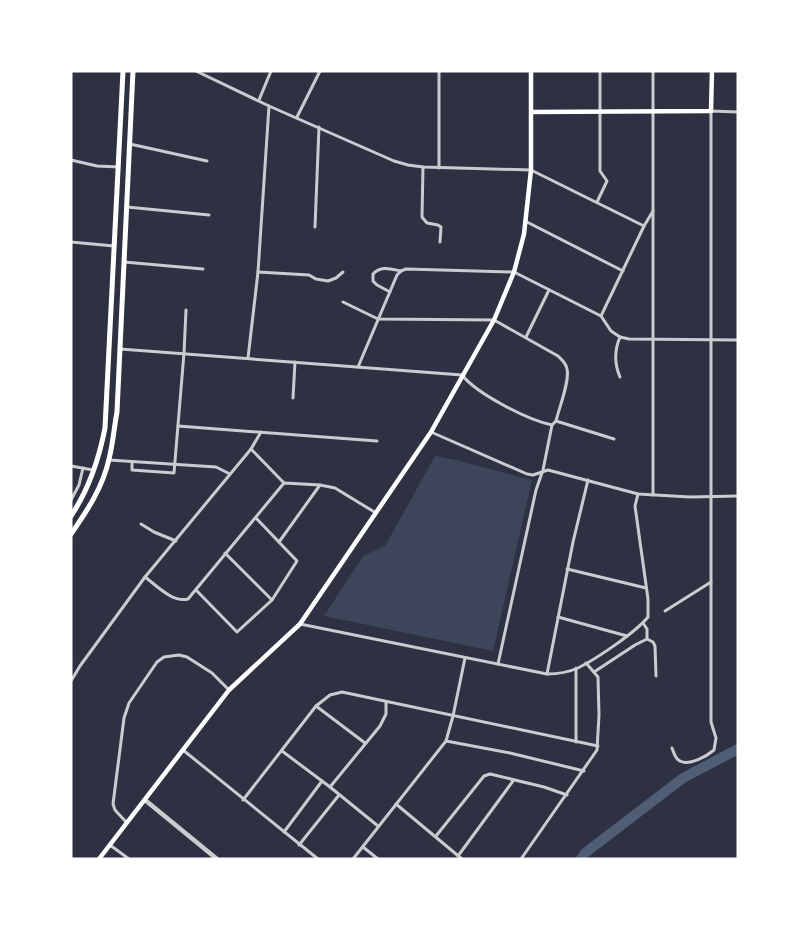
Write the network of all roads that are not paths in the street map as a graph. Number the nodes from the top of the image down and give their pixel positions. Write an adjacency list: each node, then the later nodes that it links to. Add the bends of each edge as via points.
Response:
1 (123, 71): 23 (main road)
2 (133, 71): 20 (main road)
3 (196, 71): 11 (street)
4 (271, 71): 11 (street)
5 (320, 71): 18 (street)
6 (439, 71): 25 (street)
7 (531, 71): 14 (main road)
8 (600, 71): 15 (street)
9 (653, 71): 16 (street)
10 (712, 71): 13 (main road)
11 (259, 100): 12 (street)
12 (269, 106): 18 (street); 41 (street)
13 (712, 111): 16 (main road); 17 (street); 54 (street)
14 (531, 112): 15 (main road); 26 (main road)
15 (600, 112): 16 (main road); 27 (street, via 600,166 607,181)
16 (653, 112): 29 (street)
17 (738, 112)
18 (297, 117): 19 (street)
19 (319, 127): 24 (street, via 394,161); 33 (street)
20 (130, 144): 22 (street); 28 (main road)
21 (71, 160): 23 (street)
22 (207, 161)
23 (119, 167): 36 (main road)
24 (423, 167): 25 (street); 35 (street, via 422,217 427,223 441,227)
25 (438, 168): 26 (street)
26 (531, 170): 27 (street); 31 (main road)
27 (597, 202): 32 (street)
28 (127, 207): 30 (street); 37 (main road)
29 (653, 211): 32 (street); 53 (street)
30 (209, 215)
31 (525, 221): 40 (street); 43 (main road)
32 (644, 226): 40 (street)
33 (315, 227)
34 (71, 242): 36 (street)
35 (440, 242)
36 (114, 246): 77 (main road, via 105,428)
37 (124, 262): 38 (street); 56 (main road)
38 (203, 270)
39 (401, 271): 43 (street); 45 (street); 45 (street, via 382,268 373,274 373,281)
40 (623, 271): 48 (street)
41 (258, 272): 42 (street, via 308,275 328,280); 58 (street)
42 (343, 272)
43 (514, 272): 44 (street); 50 (main road)
44 (549, 290): 48 (street); 51 (street)
45 (390, 292): 49 (street)
46 (343, 302): 49 (street)
47 (186, 310): 57 (street)
48 (601, 316): 52 (street, via 611,331)
49 (378, 319): 50 (street); 60 (street)
50 (494, 320): 51 (street); 61 (main road)
51 (526, 337): 64 (street, via 558,356 568,370)
52 (620, 337): 53 (street); 62 (street, via 615,361)
53 (653, 340): 54 (street); 84 (street)
54 (712, 340): 55 (street); 85 (street)
55 (738, 340)
56 (119, 348): 57 (street); 72 (main road, via 117,412)
57 (184, 353): 58 (street); 65 (street)
58 (248, 358): 59 (street)
59 (295, 362): 60 (street); 63 (street)
60 (358, 367): 61 (street)
61 (462, 375): 66 (street, via 468,382 529,418); 68 (main road)
62 (620, 377)
63 (293, 398)
64 (556, 422): 66 (street); 69 (street)
65 (178, 426): 67 (street); 74 (street)
66 (552, 426): 78 (street)
67 (260, 432): 70 (street); 71 (street)
68 (431, 432): 78 (street, via 527,474); 88 (main road)
69 (614, 439)
70 (377, 441)
71 (251, 449): 79 (street); 81 (street)
72 (109, 460): 73 (street); 92 (main road, via 99,489)
73 (132, 462): 74 (street); 74 (street, via 132,470 174,473)
74 (175, 464): 79 (street, via 216,468)
75 (71, 466): 76 (street)
76 (83, 468): 77 (street); 87 (street)
77 (94, 470): 89 (main road)
78 (543, 470): 80 (street); 110 (street)
79 (230, 474): 93 (street)
80 (588, 480): 83 (street); 96 (street)
81 (284, 483): 82 (street); 90 (street)
82 (320, 485): 88 (street, via 335,488); 94 (street)
83 (638, 494): 84 (street); 99 (street, via 635,506)
84 (653, 495): 85 (street)
85 (712, 496): 86 (street); 98 (street)
86 (738, 496)
87 (71, 500)
88 (376, 513): 105 (main road)
89 (71, 516)
90 (256, 518): 94 (street); 95 (street)
91 (142, 524): 93 (street)
92 (71, 534)
93 (176, 541): 97 (street)
94 (279, 542): 101 (street, via 297,561)
95 (226, 553): 100 (street); 101 (street)
96 (567, 568): 99 (street); 103 (street)
97 (146, 577): 100 (street, via 180,600 188,599); 115 (street)
98 (711, 581): 102 (street); 124 (street, via 711,722 716,738 714,750 684,762 675,757)
99 (646, 588): 104 (street, via 649,609)
100 (196, 590): 101 (street, via 236,632)
101 (272, 600)
102 (665, 611)
103 (558, 617): 106 (street); 113 (street)
104 (643, 623): 106 (street); 107 (street)
105 (300, 624): 108 (street); 116 (main road)
106 (627, 636): 109 (street)
107 (647, 638): 112 (street); 114 (street, via 655,646)
108 (465, 658): 110 (street); 119 (street)
109 (586, 663): 111 (street); 112 (street)
110 (498, 664): 113 (street)
111 (576, 668): 113 (street); 121 (street)
112 (594, 672): 123 (street, via 599,685)
113 (547, 674)
114 (656, 676)
115 (71, 681)
116 (229, 690): 125 (main road); 136 (street, via 212,673 187,657 164,657 157,662 131,698 124,718 113,804)
117 (386, 702): 118 (street, via 342,692 330,695); 119 (street); 122 (street, via 386,714 380,726)
118 (316, 706): 122 (street); 126 (street)
119 (454, 716): 120 (street); 121 (street)
120 (446, 741): 127 (street); 135 (street)
121 (576, 742): 123 (street)
122 (365, 743): 130 (street)
123 (598, 746): 127 (street)
124 (672, 748)
125 (183, 750): 133 (main road); 134 (street)
126 (282, 751): 129 (street); 134 (street)
127 (584, 771): 132 (street)
128 (513, 781): 132 (street); 139 (street, via 498,775 484,776); 143 (street)
129 (322, 782): 130 (street); 138 (street)
130 (330, 787): 131 (street)
131 (339, 795): 137 (street); 141 (street)
132 (567, 795): 151 (street)
133 (145, 800): 136 (main road); 146 (street)
134 (243, 800): 138 (street)
135 (396, 804): 137 (street); 139 (street)
136 (126, 823): 140 (main road)
137 (378, 826): 142 (street)
138 (284, 832): 141 (street)
139 (436, 836): 143 (street)
140 (110, 845): 144 (main road); 145 (street)
141 (299, 845): 147 (street)
142 (363, 846): 148 (street); 149 (street)
143 (458, 856): 150 (street)
144 (99, 859)
145 (129, 859)
146 (217, 859)
147 (318, 859)
148 (353, 859)
149 (378, 859)
150 (462, 859)
151 (521, 859)

